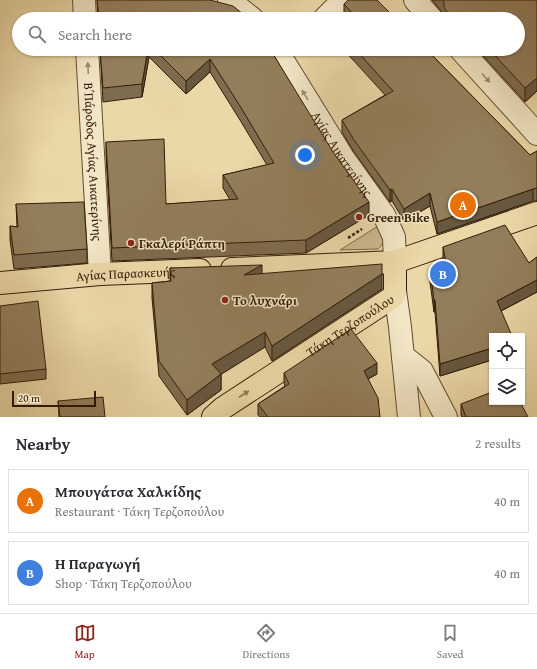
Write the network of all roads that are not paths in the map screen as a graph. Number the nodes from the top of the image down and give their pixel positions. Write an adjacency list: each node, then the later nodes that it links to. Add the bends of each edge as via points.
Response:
1 (84, 0): 5 (street)
2 (229, 0): 6 (street)
3 (344, 0): 7 (street)
4 (415, 0): 8 (street)
5 (85, 12)
6 (244, 12)
7 (331, 12)
8 (426, 12)
9 (87, 56): 15 (street, Β΄ Πάροδος Αγίας Αικατερίνης, one-way to 9)
10 (285, 56): 14 (street, Αγίας Αικατερίνης, one-way to 10, via 394,237 384,215 344,159)
11 (466, 56): 12 (street, one-way to 12)
12 (537, 134)
13 (537, 213): 14 (main road)
14 (395, 262): 15 (main road, Αγίας Παρασκευής); 17 (main road, Τάκη Τερζοπούλου)
15 (100, 274): 16 (main road, Αγίας Παρασκευής)
16 (0, 283)
17 (396, 291): 18 (street); 19 (main road, Τάκη Τερζοπούλου, one-way to 17, via 393,297)
18 (403, 356): 20 (street); 21 (street, via 422,371)
19 (213, 417)
20 (409, 417)
21 (446, 417)

